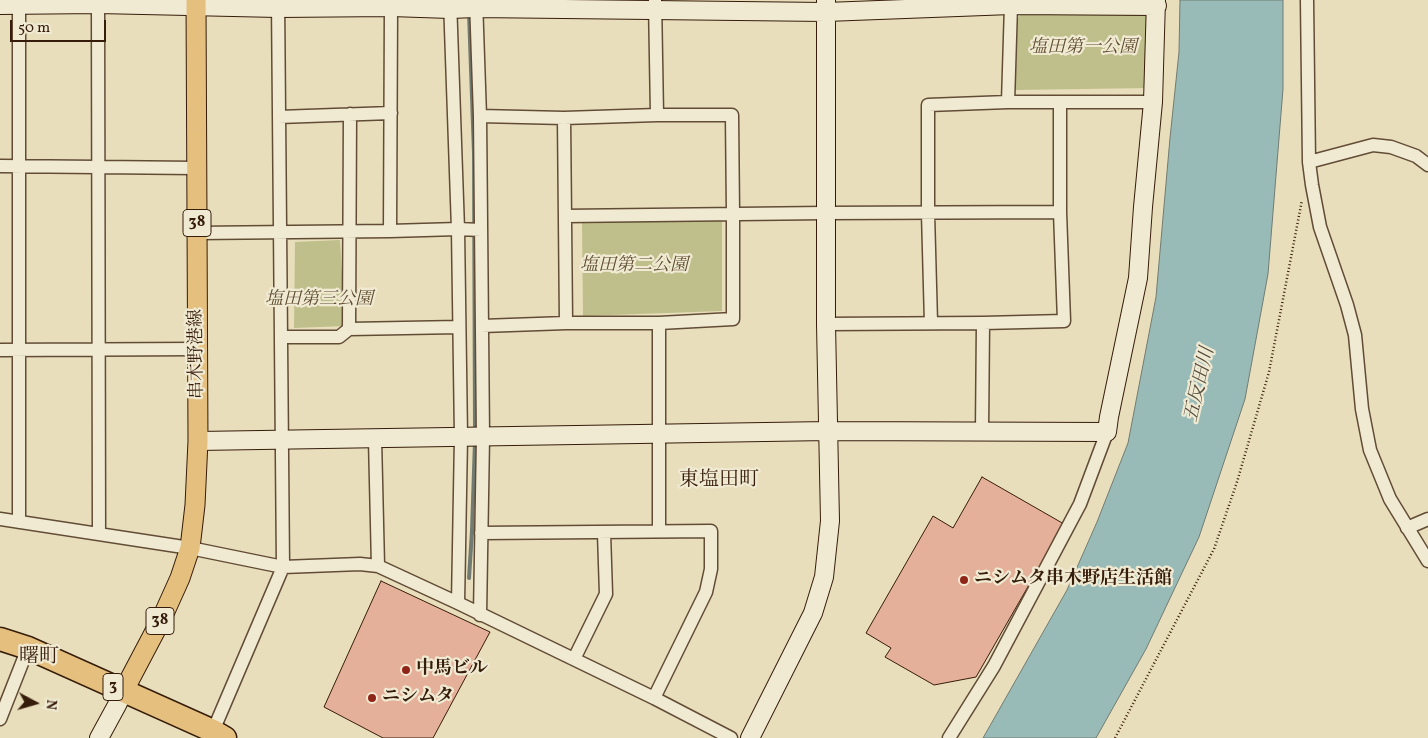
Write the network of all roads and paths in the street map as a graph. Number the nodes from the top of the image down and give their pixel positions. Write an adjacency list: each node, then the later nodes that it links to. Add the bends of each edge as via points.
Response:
1 (1307, 0): 23 (street)
2 (98, 2): 3 (street); 4 (street); 27 (street)
3 (196, 2): 6 (street); 28 (main road, 串木野港線 / 38)
4 (20, 3): 9 (street); 26 (street)
5 (1156, 3): 11 (street); 16 (street)
6 (278, 4): 13 (street); 21 (street)
7 (450, 4): 8 (street); 13 (street); 35 (street)
8 (476, 4): 10 (street); 20 (street)
9 (0, 5)
10 (655, 5): 12 (street); 19 (street)
11 (1011, 5): 12 (street); 14 (street)
12 (826, 6): 30 (street)
13 (392, 7): 17 (street)
14 (1008, 102): 15 (street); 32 (street, via 928,104)
15 (1060, 102): 16 (street); 31 (street)
16 (1153, 102): 56 (street, via 1138,278)
17 (391, 113): 18 (street); 38 (street)
18 (350, 114): 21 (street); 37 (street)
19 (658, 115): 22 (street); 33 (street, via 732,115)
20 (480, 116): 22 (street); 36 (street)
21 (279, 117): 39 (street)
22 (564, 118): 34 (street)
23 (1309, 162): 24 (street, via 1373,145 1391,147 1416,156); 66 (street, via 1320,227 1355,335 1362,409 1370,450 1390,499)
24 (1428, 165)
25 (0, 166): 26 (street)
26 (19, 166): 27 (street); 52 (street)
27 (98, 167): 28 (street); 53 (street)
28 (196, 168): 40 (main road, 串木野港線 / 38)
29 (1304, 192): 88 (path, via 1269,372 1214,549)
30 (825, 212): 32 (street); 33 (street); 45 (street)
31 (1060, 212): 32 (street); 44 (street, via 1064,320)
32 (928, 213): 43 (street)
33 (733, 214): 34 (street); 42 (street, via 733,319)
34 (565, 216): 41 (street)
35 (458, 229): 36 (street); 38 (street); 47 (street)
36 (481, 230): 46 (street)
37 (350, 231): 38 (street); 39 (street); 48 (street)
38 (390, 231)
39 (280, 232): 40 (street); 49 (street)
40 (197, 233): 50 (main road, 串木野港線 / 38)
41 (566, 323): 42 (street); 46 (street)
42 (659, 323): 57 (street)
43 (930, 323): 44 (street); 45 (street)
44 (982, 323): 55 (street)
45 (826, 324): 54 (street)
46 (482, 326): 58 (street)
47 (459, 327): 48 (street); 60 (street)
48 (350, 329): 49 (street, via 339,337)
49 (281, 337): 61 (street)
50 (198, 349): 53 (street); 62 (main road, 串木野港線 / 38)
51 (0, 350): 52 (street)
52 (19, 350): 53 (street); 65 (street)
53 (98, 350): 70 (street)
54 (828, 431): 55 (street); 57 (street); 86 (street, via 830,521 824,578 813,613)
55 (982, 432): 56 (street)
56 (1107, 432): 87 (street, via 1080,504 994,666)
57 (659, 434): 58 (street); 68 (street)
58 (483, 437): 60 (street); 69 (street)
59 (375, 438): 60 (street); 61 (street); 74 (street)
60 (461, 438): 75 (street)
61 (282, 440): 62 (street); 73 (street)
62 (198, 441): 71 (main road, 串木野港線 / 38)
63 (0, 519): 65 (street)
64 (1428, 519): 66 (street)
65 (19, 522): 70 (street)
66 (1407, 528): 72 (street)
67 (604, 532): 68 (street); 69 (street); 79 (street, via 606,594)
68 (659, 532): 81 (street, via 711,531 711,569 706,592)
69 (480, 533): 76 (street)
70 (99, 534): 71 (street)
71 (190, 548): 73 (street); 80 (main road, 串木野港線 / 38, via 180,578)
72 (1428, 561)
73 (283, 566): 74 (street); 83 (street)
74 (378, 566): 75 (street)
75 (458, 603): 76 (street)
76 (480, 615): 79 (street)
77 (0, 639): 78 (highway, 3)
78 (28, 648): 80 (highway, 3); 82 (street)
79 (574, 659): 81 (street)
80 (123, 692): 83 (highway, 3); 84 (street)
81 (654, 698): 85 (street)
82 (0, 719)
83 (219, 735)
84 (99, 738)
85 (730, 738)
86 (750, 738)
87 (949, 738)
88 (1115, 738)

